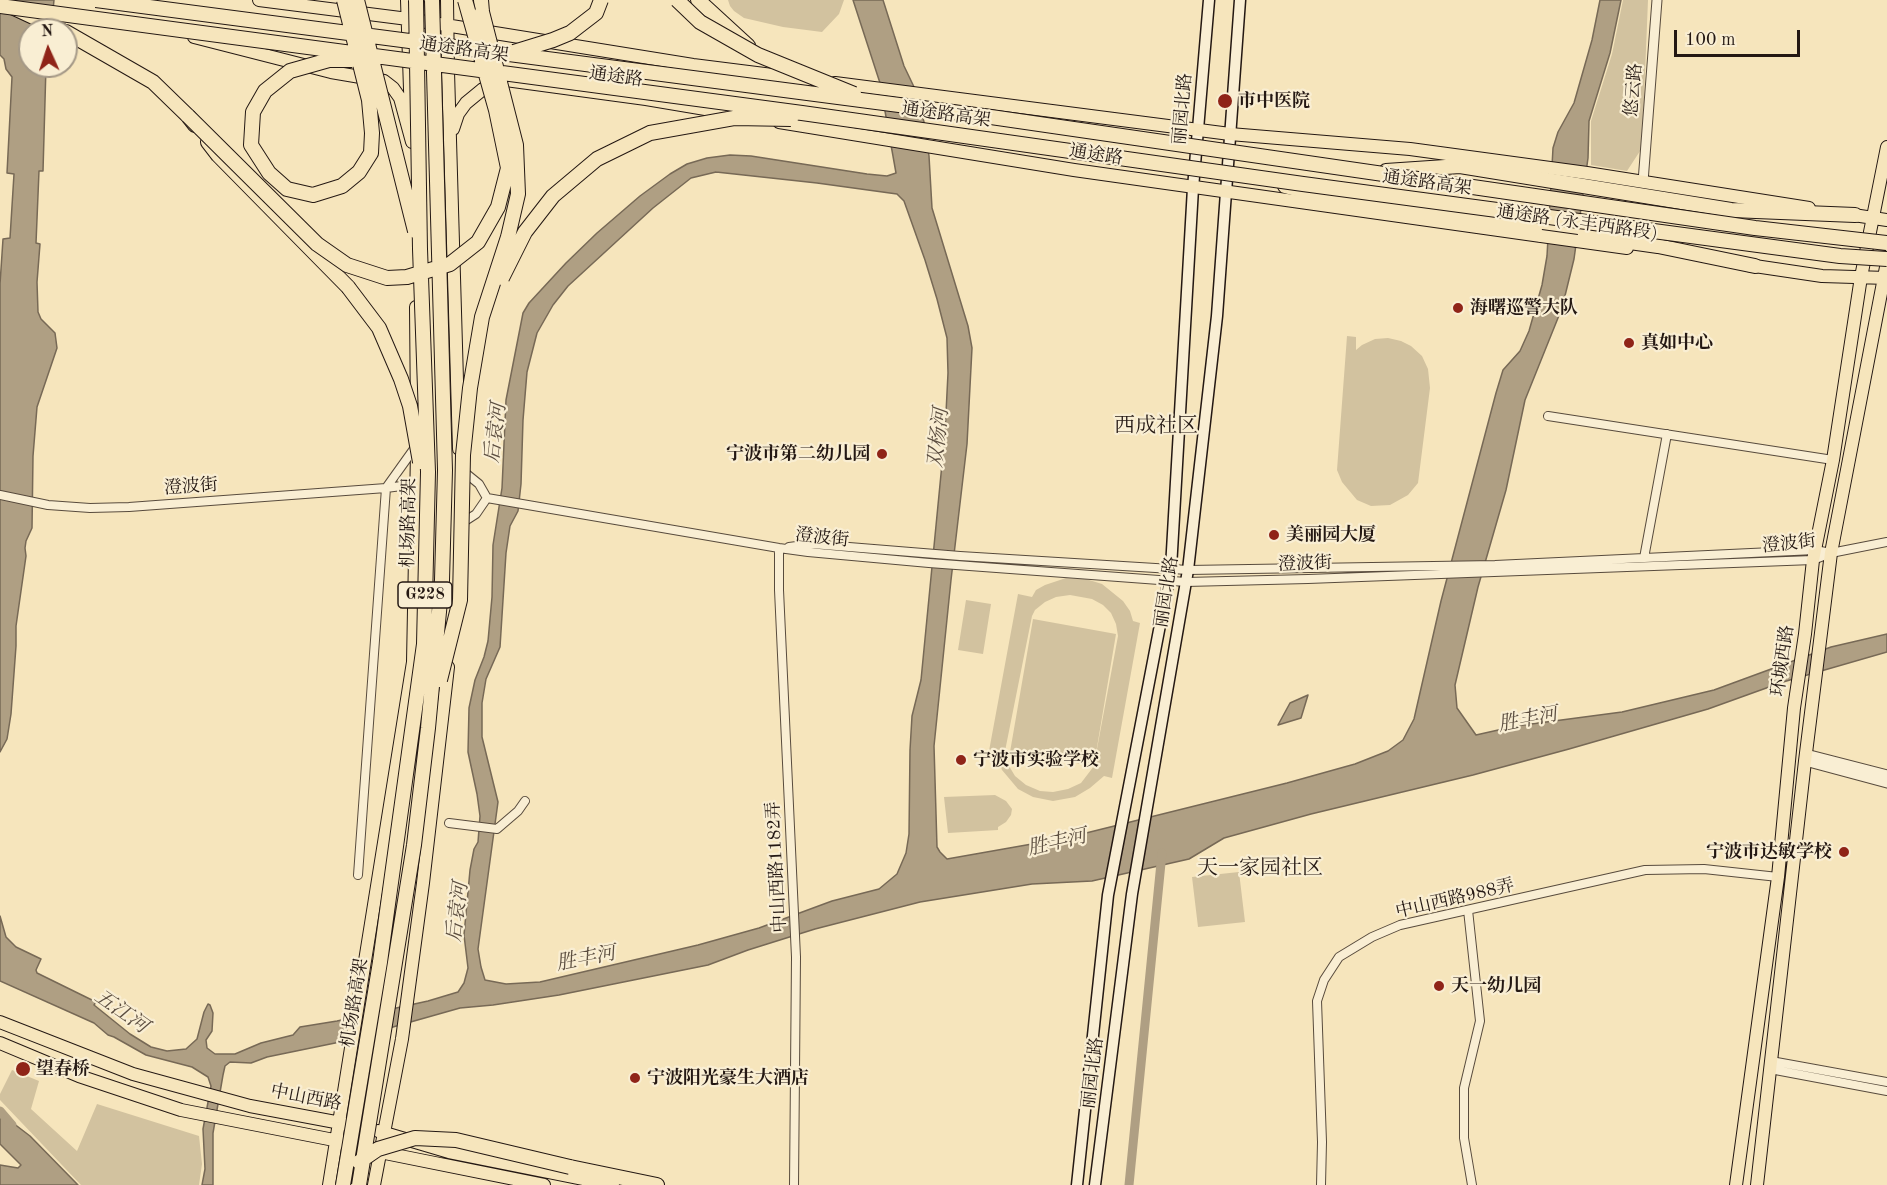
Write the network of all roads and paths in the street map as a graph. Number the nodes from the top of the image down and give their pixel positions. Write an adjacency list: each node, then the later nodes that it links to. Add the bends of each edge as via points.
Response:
1 (96, 0): 23 (highway, 通途路高架, bridge)
2 (259, 0): 19 (main road, 通途路)
3 (344, 0): 25 (highway, bridge, via 349,22 358,56 361,67 364,78 369,100 371,153 342,186 313,195 287,189 269,173 251,145 253,112 265,91 290,71 329,60 350,60 361,59)
4 (357, 0): 46 (highway, bridge)
5 (407, 0): 19 (main road)
6 (416, 0): 46 (highway, 机场路高架 / G228, bridge)
7 (432, 0): 75 (highway, 机场路高架 / G228, bridge, via 445,470 442,580)
8 (447, 0): 20 (main road)
9 (465, 0): 31 (highway, bridge, via 508,168 498,207 478,242 450,264 407,277 387,278 347,265 317,244)
10 (481, 0): 51 (highway, bridge, via 516,145 518,194)
11 (601, 0): 23 (highway, bridge, via 596,13 570,33)
12 (677, 0): 24 (highway, bridge, via 699,22)
13 (698, 0): 24 (highway, bridge)
14 (1209, 0): 32 (main road, 丽园北路)
15 (1240, 0): 33 (main road, 丽园北路)
16 (1657, 0): 39 (street, 悠云路)
17 (9, 8): 18 (highway); 21 (main road, 通途路, bridge); 25 (highway, 通途路高架, bridge)
18 (33, 18)
19 (408, 20): 20 (main road, 通途路); 26 (main road)
20 (448, 26): 27 (main road); 29 (main road, 通途路)
21 (184, 34): 26 (main road, 通途路); 35 (main road, via 331,72 384,81 399,98)
22 (78, 39): 31 (highway, via 153,82)
23 (506, 54): 29 (highway, 通途路高架, bridge)
24 (758, 55): 29 (highway, bridge)
25 (393, 58): 30 (highway, 通途路高架, bridge)
26 (410, 66): 27 (main road, 通途路); 35 (main road)
27 (448, 71): 28 (main road, 通途路); 34 (main road)
28 (503, 80): 34 (main road, via 483,88 466,104); 40 (main road, 通途路, via 645,99)
29 (876, 95): 32 (main road, 通途路, via 917,94); 37 (highway, 通途路高架, bridge)
30 (813, 115): 38 (highway, 通途路高架, bridge); 51 (highway, bridge, via 793,119 734,118 650,133 597,159 553,196 525,232)
31 (188, 116): 63 (highway, bridge, via 218,155 348,286 379,328 410,406 419,451)
32 (1198, 129): 33 (main road, 通途路); 40 (main road, 丽园北路)
33 (1230, 134): 39 (main road, via 1410,149); 41 (main road, 丽园北路)
34 (450, 135): 56 (main road)
35 (412, 142): 54 (main road)
36 (1887, 147): 43 (main road, 环城西路)
37 (1374, 172): 42 (highway, bridge, via 1460,166 1731,210); 45 (highway, 通途路高架, bridge, via 1755,228)
38 (1245, 176): 47 (highway, 通途路高架, bridge); 48 (highway, bridge, via 1342,201 1658,246)
39 (1643, 182): 42 (main road)
40 (1193, 188): 41 (main road, 通途路); 69 (main road, 丽园北路)
41 (1226, 192): 48 (main road, 通途路 (永丰西路段), bridge); 71 (main road, 丽园北路, via 1217,316)
42 (1855, 215): 43 (main road)
43 (1873, 218): 44 (main road); 49 (main road, 环城西路)
44 (1887, 220)
45 (1887, 243)
46 (420, 249): 63 (highway, 机场路高架 / G228, bridge, via 428,472)
47 (1887, 260): 50 (main road)
48 (1755, 266): 49 (main road, 通途路 (永丰西路段), via 1822,276)
49 (1861, 277): 50 (main road, 通途路 (永丰西路段)); 55 (main road, 环城西路)
50 (1886, 278): 65 (main road)
51 (482, 317): 75 (highway, bridge, via 463,455 460,600)
52 (1548, 416): 53 (street)
53 (1667, 434): 55 (street); 67 (street)
54 (417, 446): 57 (main road); 58 (street)
55 (1833, 460): 66 (main road, 环城西路)
56 (459, 468): 60 (street, via 479,484); 61 (main road)
57 (417, 484): 58 (street, 澄波街); 89 (main road, via 413,662)
58 (386, 488): 59 (street, 澄波街, via 90,508 36,504); 81 (street)
59 (0, 495)
60 (488, 498): 61 (street, via 476,514); 64 (street, 澄波街)
61 (458, 525): 90 (main road, via 456,596 423,883)
62 (1887, 542): 65 (street, 澄波街)
63 (426, 548): 95 (highway, 机场路高架 / G228, bridge, via 424,644 380,962)
64 (779, 548): 68 (street, 澄波街, via 929,563); 68 (street, 澄波街, via 812,544 929,553); 101 (street, 中山西路1182弄, via 796,957)
65 (1831, 554): 66 (street, 澄波街); 76 (main road)
66 (1814, 555): 67 (street, 澄波街); 70 (street, 澄波街); 82 (main road, 环城西路)
67 (1644, 558): 70 (street, 澄波街)
68 (959, 560): 69 (street, 澄波街); 73 (street, 澄波街)
69 (1171, 568): 71 (street, 澄波街); 73 (main road, 丽园北路)
70 (1495, 568): 72 (street, 澄波街)
71 (1188, 570): 72 (street, 澄波街); 74 (main road, 丽园北路)
72 (1445, 571): 74 (street, 澄波街)
73 (1169, 580): 74 (street, 澄波街); 102 (main road, 丽园北路, via 1108,895)
74 (1186, 582): 103 (main road, 丽园北路, via 1132,894)
75 (428, 728): 96 (highway, 机场路高架 / G228, bridge, via 414,845)
76 (1805, 758): 77 (street); 78 (street); 86 (main road)
77 (1887, 775)
78 (1887, 783)
79 (525, 801): 80 (street, via 497,829)
80 (449, 822)
81 (358, 875)
82 (1778, 878): 83 (street, 中山西路988弄, via 1704,869 1645,870); 106 (main road, 环城西路)
83 (1468, 910): 104 (street, 中山西路988弄, via 1400,925 1372,937 1339,957 1324,980 1317,1001); 105 (street, via 1480,1021 1464,1088 1464,1138)
84 (0, 1022): 89 (main road, 中山西路, via 133,1074 250,1106)
85 (0, 1043): 91 (main road, 中山西路, via 79,1076 182,1110)
86 (1771, 1065): 87 (street); 88 (street); 107 (main road)
87 (1887, 1082)
88 (1887, 1091)
89 (339, 1122): 90 (main road, 中山西路); 91 (main road)
90 (385, 1133): 92 (main road); 99 (main road, 中山西路, via 449,1152)
91 (336, 1140): 92 (main road, 中山西路); 93 (main road)
92 (380, 1153): 97 (main road); 98 (main road, 中山西路)
93 (329, 1185)
94 (336, 1185): 100 (highway, bridge, via 378,1149 415,1138 456,1140)
95 (343, 1185)
96 (359, 1185)
97 (374, 1185)
98 (544, 1185)
99 (613, 1185)
100 (657, 1185)
101 (794, 1185)
102 (1077, 1185)
103 (1095, 1185)
104 (1321, 1185)
105 (1472, 1185)
106 (1736, 1185)
107 (1757, 1185)

